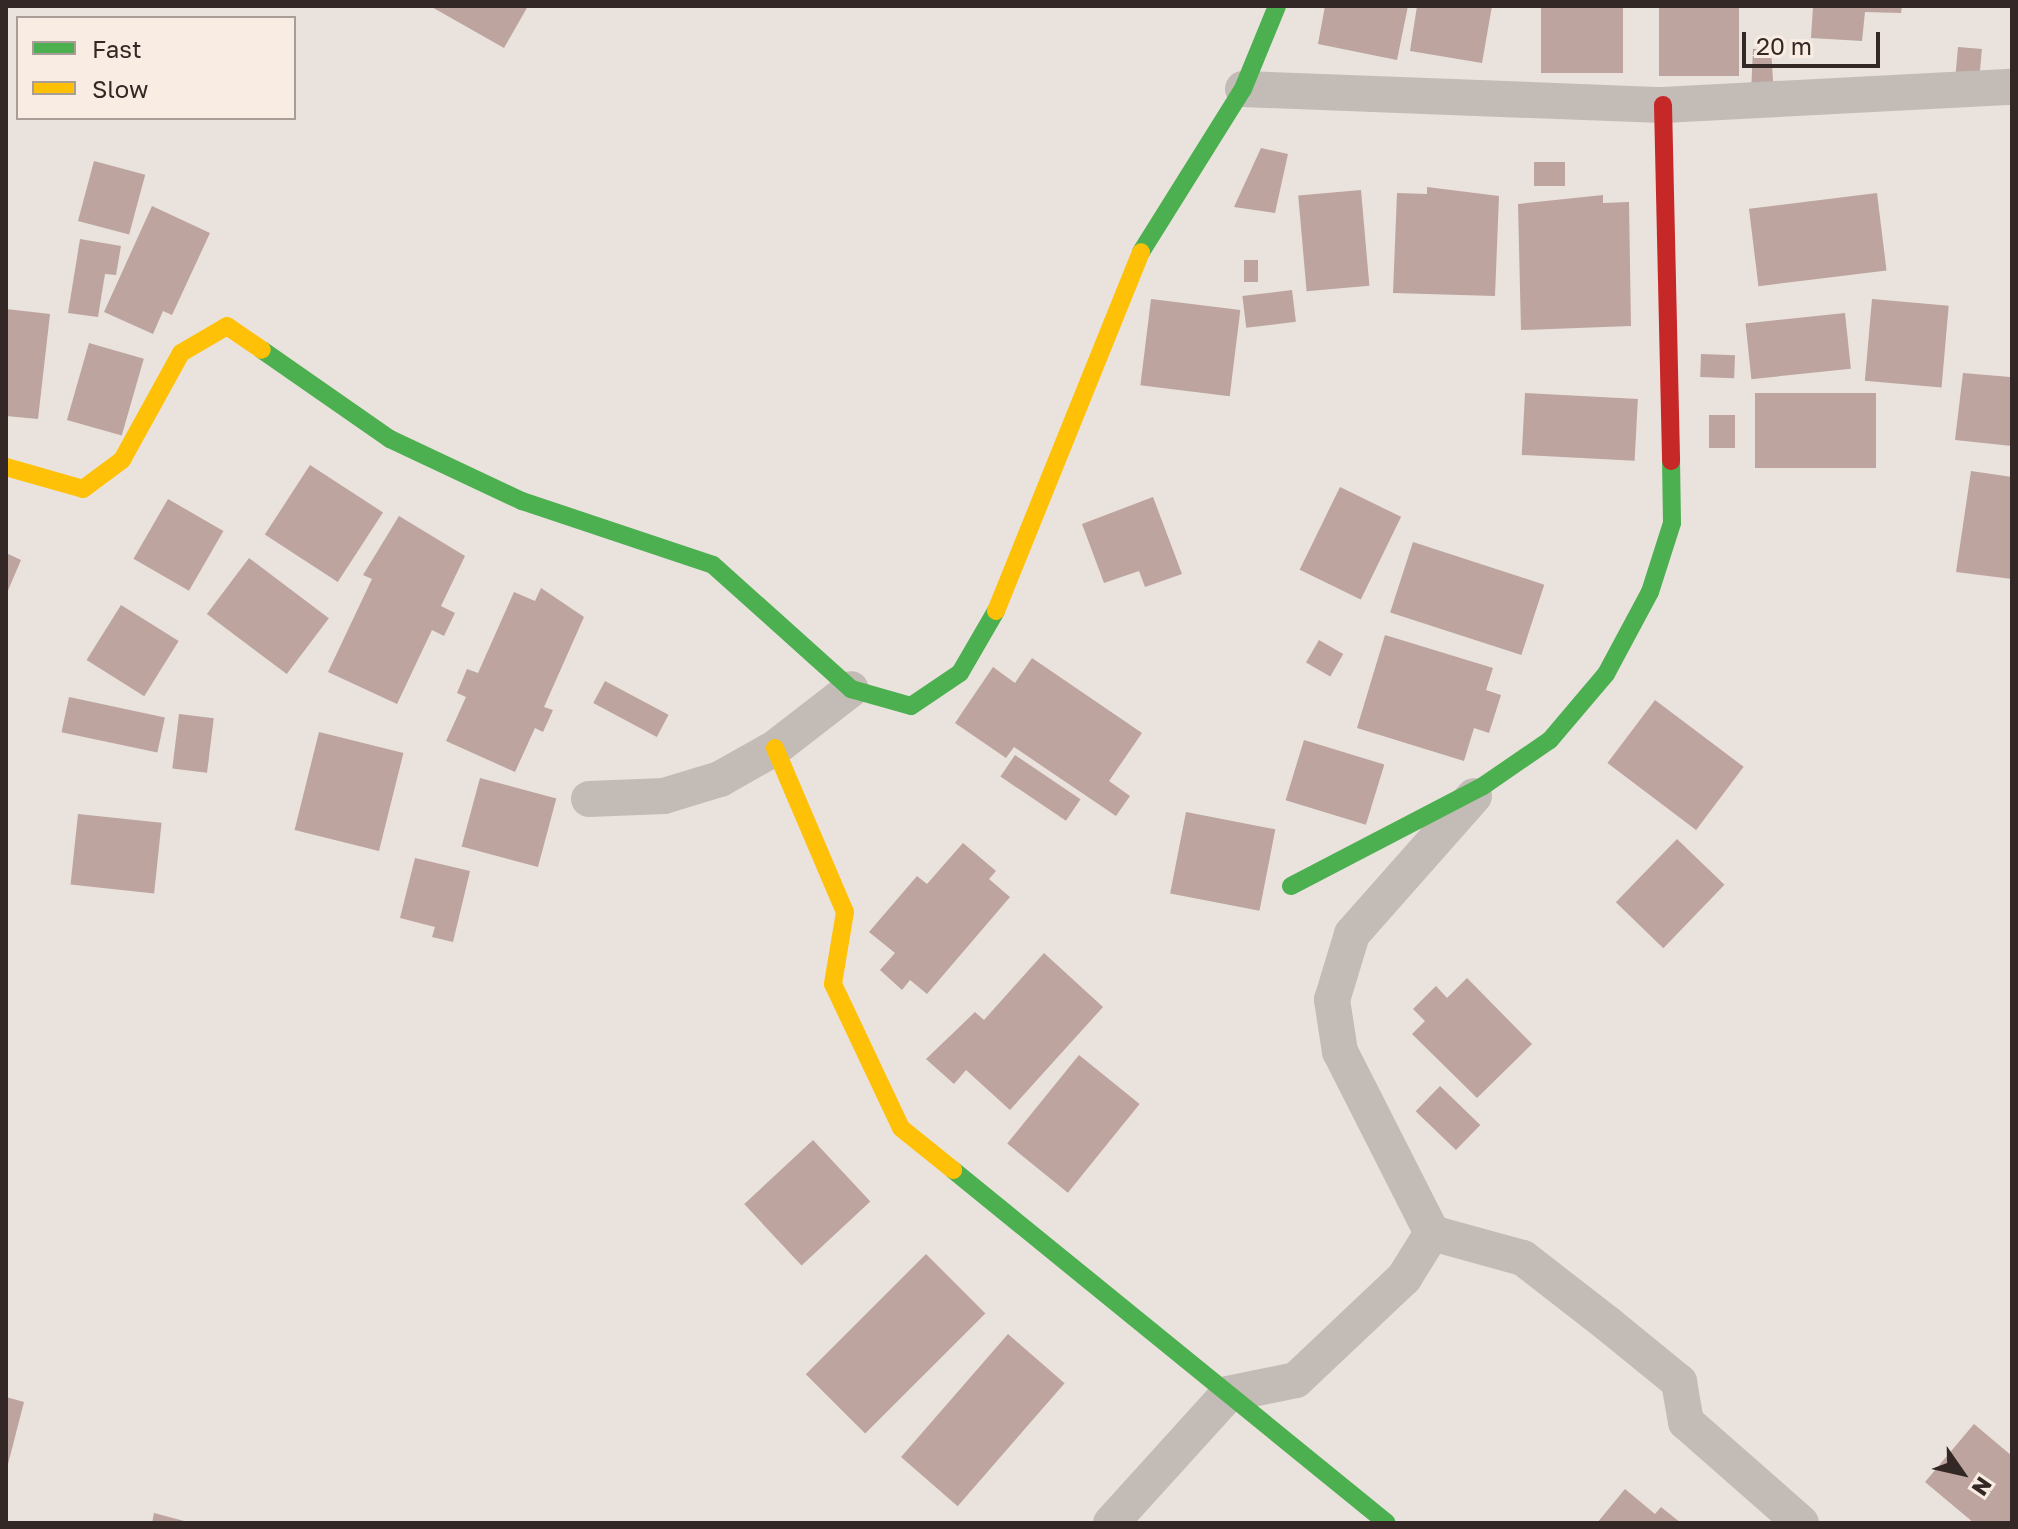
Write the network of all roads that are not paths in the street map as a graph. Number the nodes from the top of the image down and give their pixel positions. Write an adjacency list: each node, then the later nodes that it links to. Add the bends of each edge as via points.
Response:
1 (1277, 6): 3 (street)
2 (2012, 87): 4 (street)
3 (1243, 89): 4 (street); 6 (street, via 1138,257 1007,592 960,673 911,706)
4 (1663, 105): 8 (street, via 1672,523 1650,592 1606,674 1550,740)
5 (6, 467): 6 (street, via 83,489 122,460 181,353 227,326 390,439 522,501 713,565)
6 (851, 689): 7 (street)
7 (775, 748): 9 (street, via 720,779 664,796); 12 (street, via 845,912 833,984 901,1128)
8 (1483, 786): 10 (street); 11 (street, via 1352,934 1332,1000 1340,1052)
9 (589, 799)
10 (1291, 886)
11 (1432, 1233): 12 (street, via 1404,1278 1296,1380); 15 (street, via 1523,1258 1608,1324 1679,1382 1686,1422)
12 (1228, 1394): 13 (street); 14 (street)
13 (1111, 1523)
14 (1387, 1523)
15 (1801, 1523)

